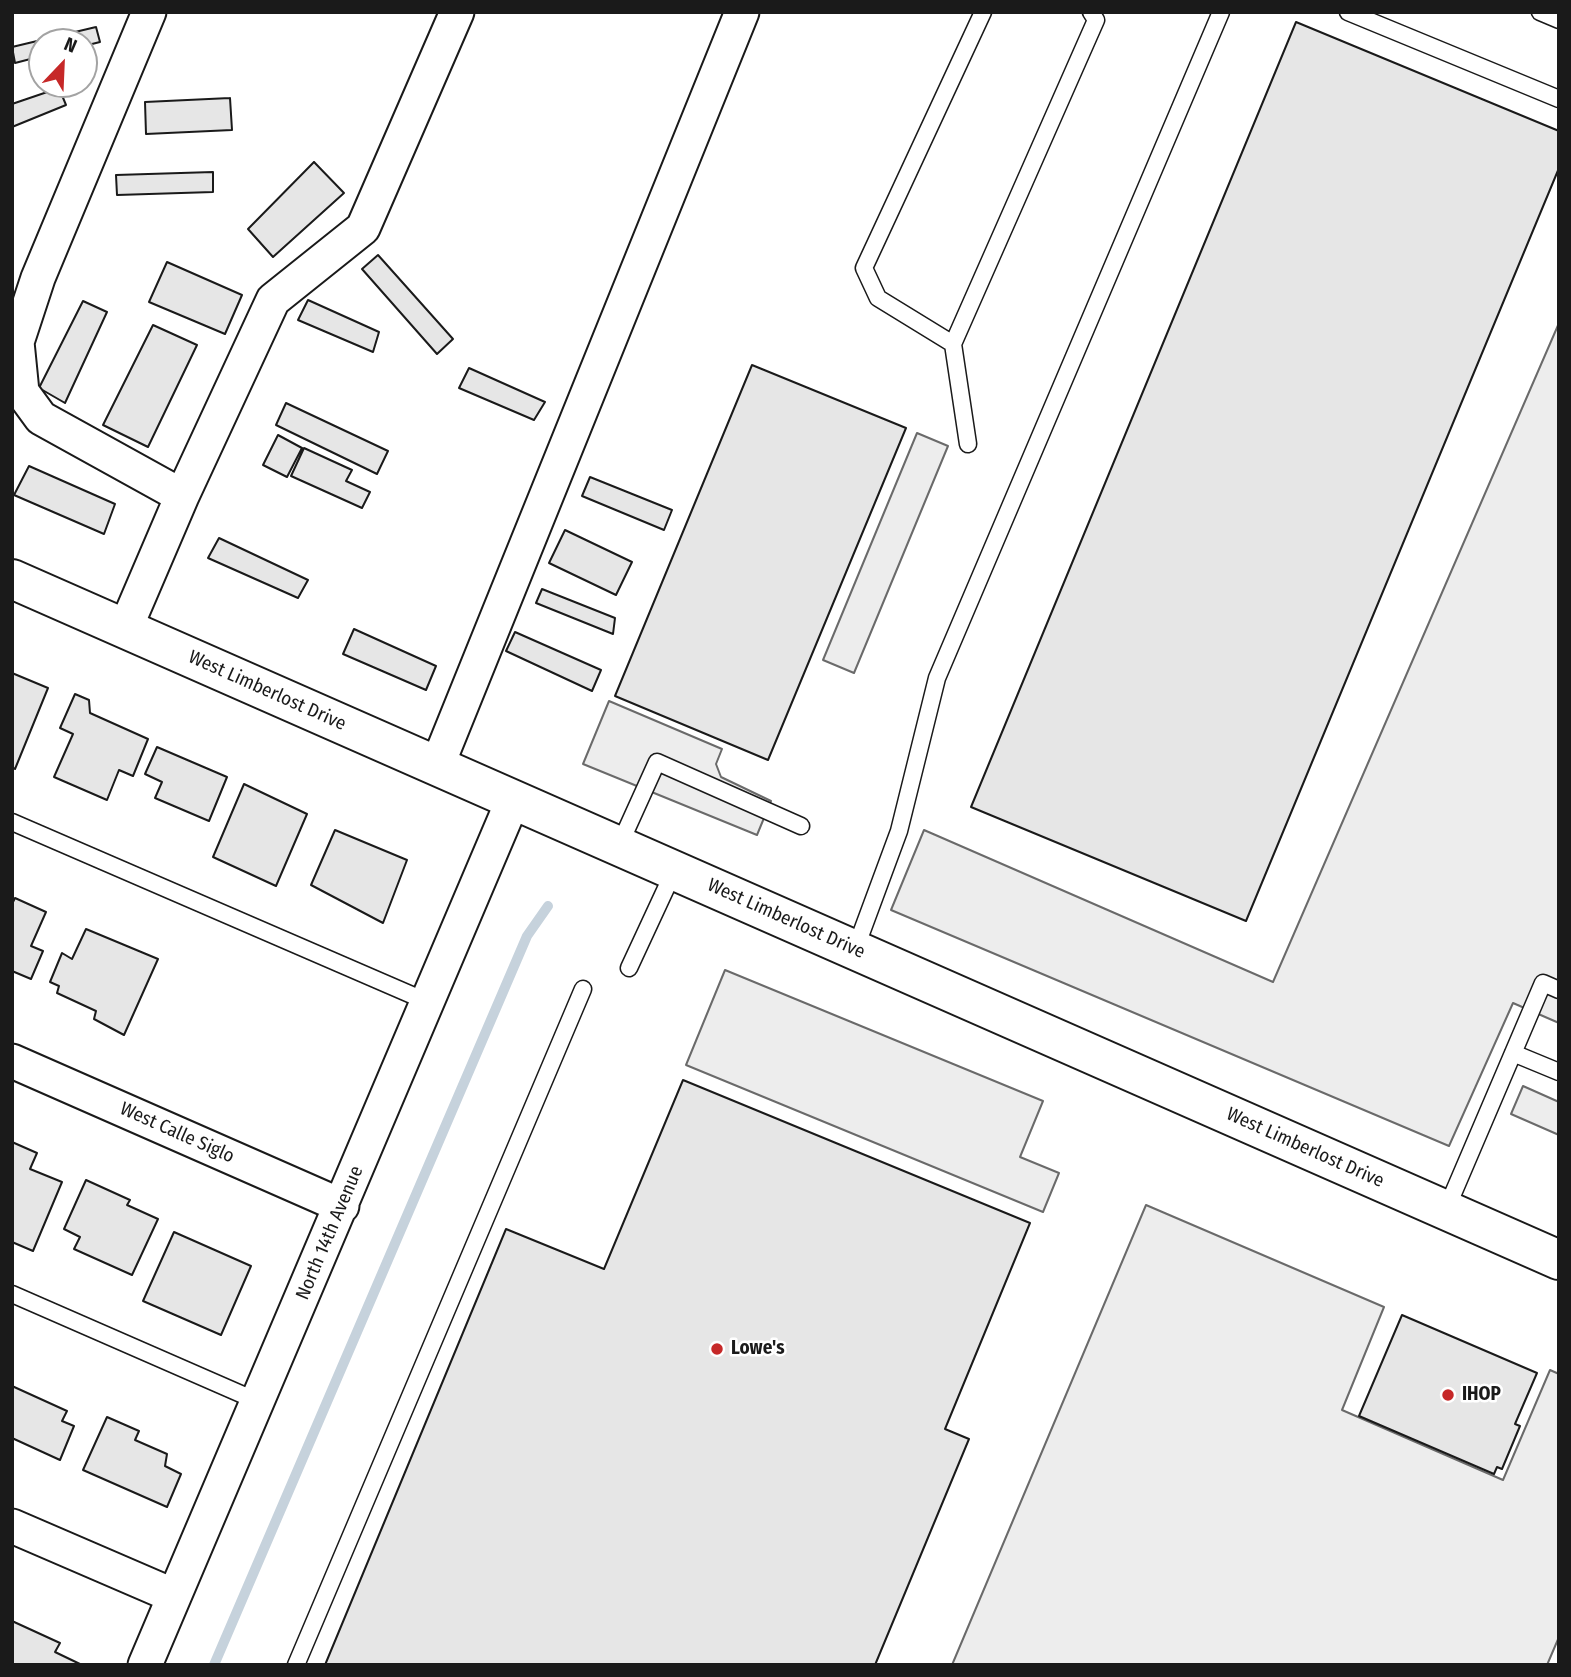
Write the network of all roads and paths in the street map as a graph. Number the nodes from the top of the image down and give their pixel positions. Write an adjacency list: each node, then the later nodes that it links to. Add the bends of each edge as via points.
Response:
1 (149, 12): 13 (street, via 38,278 17,342 22,392 41,418)
2 (457, 12): 13 (street, via 363,228 273,300)
3 (742, 12): 16 (street)
4 (983, 12): 11 (lane, via 863,268 878,298)
5 (1091, 12): 11 (lane, via 1096,20)
6 (1221, 12): 22 (lane, via 937,678 899,831)
7 (1348, 12): 10 (lane)
8 (1540, 12): 9 (lane)
9 (1559, 20)
10 (1559, 99)
11 (953, 344): 12 (lane)
12 (968, 444)
13 (182, 496): 15 (street)
14 (12, 579): 15 (street, West Limberlost Drive)
15 (125, 629): 16 (street, West Limberlost Drive)
16 (437, 766): 17 (street, West Limberlost Drive)
17 (513, 800): 20 (street, West Limberlost Drive); 26 (street, North 14th Avenue)
18 (12, 822): 26 (lane)
19 (801, 826): 20 (lane, via 657,762)
20 (619, 846): 21 (street, West Limberlost Drive)
21 (674, 871): 22 (street, West Limberlost Drive); 23 (lane)
22 (855, 950): 31 (street, West Limberlost Drive)
23 (629, 968)
24 (583, 989): 38 (lane)
25 (1559, 990): 27 (lane, via 1543,983)
26 (428, 1002): 30 (street, North 14th Avenue)
27 (1513, 1053): 29 (lane); 31 (lane)
28 (12, 1061): 30 (street, West Calle Siglo)
29 (1559, 1072)
30 (342, 1206): 34 (street, North 14th Avenue)
31 (1446, 1210): 32 (street, West Limberlost Drive)
32 (1559, 1260)
33 (12, 1294): 34 (lane)
34 (257, 1401): 36 (street, North 14th Avenue)
35 (12, 1526): 36 (street)
36 (172, 1595): 37 (street, North 14th Avenue)
37 (145, 1665)
38 (296, 1665)

